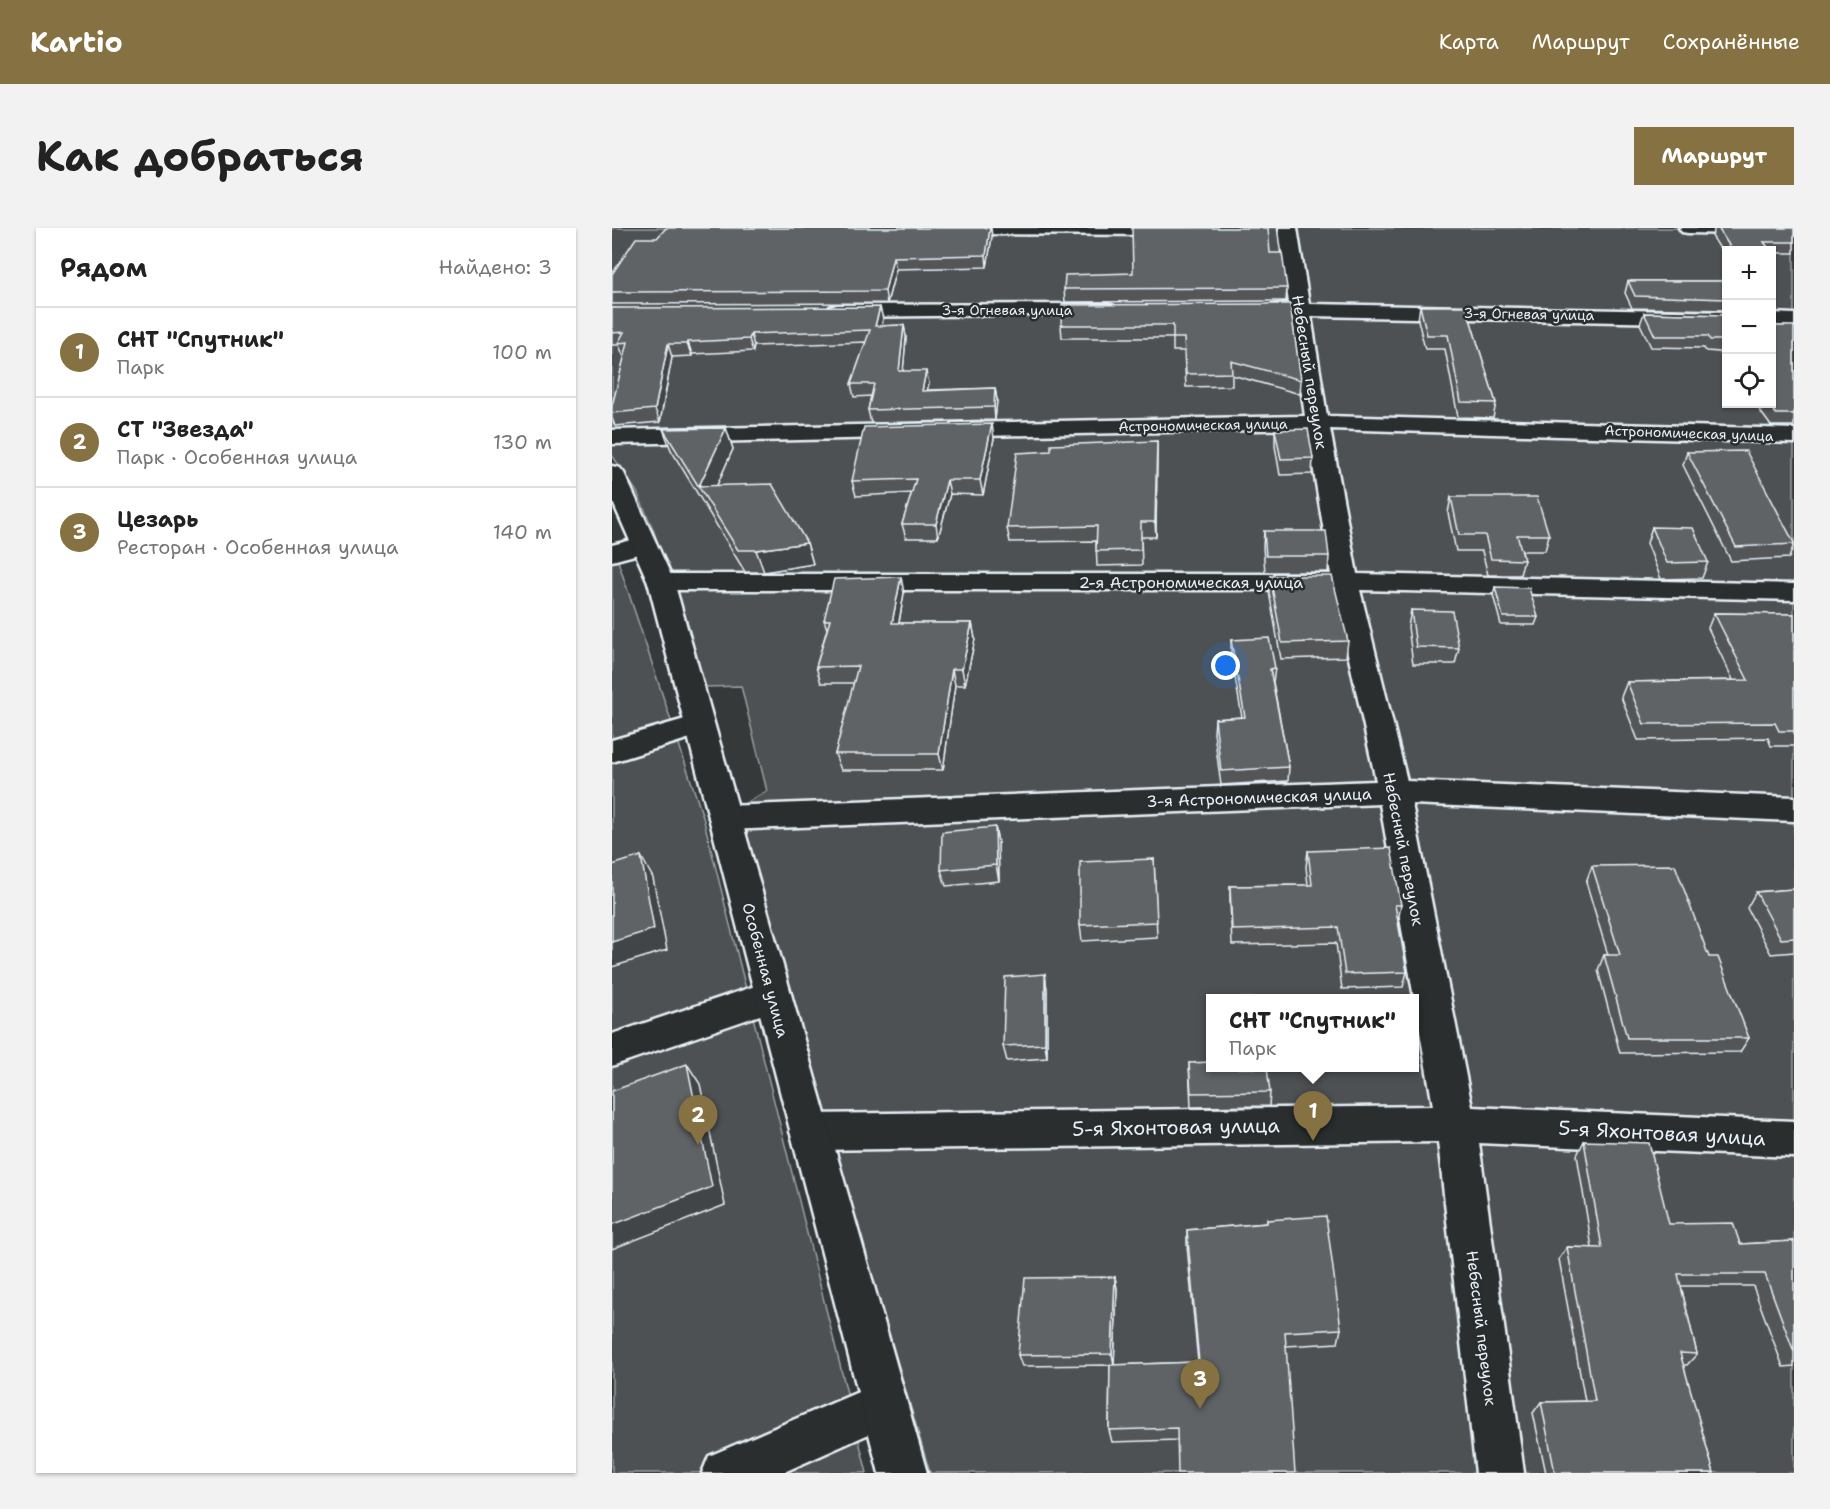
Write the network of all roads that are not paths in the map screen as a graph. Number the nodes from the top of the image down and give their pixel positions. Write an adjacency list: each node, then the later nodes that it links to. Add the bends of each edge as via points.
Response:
1 (1688, 228): 5 (main road)
2 (930, 229): 4 (main road)
3 (1284, 229): 7 (main road, Небесный переулок)
4 (1193, 230)
5 (1794, 230)
6 (1265, 309): 7 (main road, 3-я Огневая улица)
7 (1300, 309): 10 (main road, 3-я Огневая улица); 13 (main road, Небесный переулок)
8 (1122, 310): 9 (main road, 3-я Огневая улица)
9 (814, 311)
10 (1722, 318)
11 (1776, 319): 12 (main road)
12 (1794, 320)
13 (1317, 423): 14 (main road, Астрономическая улица); 15 (main road, Астрономическая улица); 19 (main road, Небесный переулок)
14 (1794, 436)
15 (612, 437)
16 (612, 473): 17 (main road, Особенная улица)
17 (628, 549): 18 (main road, Особенная улица)
18 (661, 582): 19 (main road, 2-я Астрономическая улица); 21 (main road, Особенная улица)
19 (1345, 582): 20 (main road, 2-я Астрономическая улица); 23 (main road, Небесный переулок)
20 (1794, 592)
21 (699, 725): 22 (main road); 25 (main road, Особенная улица)
22 (612, 751)
23 (1394, 792): 24 (main road, 3-я Астрономическая улица); 25 (main road, 3-я Астрономическая улица); 28 (main road, Небесный переулок)
24 (1794, 809)
25 (724, 818): 26 (main road, Особенная улица)
26 (773, 995): 27 (main road); 29 (main road, Особенная улица)
27 (612, 1050)
28 (1456, 1124): 29 (main road, 5-я Яхонтовая улица); 30 (main road, 5-я Яхонтовая улица); 34 (main road, Небесный переулок)
29 (810, 1132): 31 (main road, Особенная улица)
30 (1794, 1139)
31 (884, 1404): 32 (main road); 33 (main road, Особенная улица)
32 (726, 1473)
33 (903, 1473)
34 (1500, 1473)

